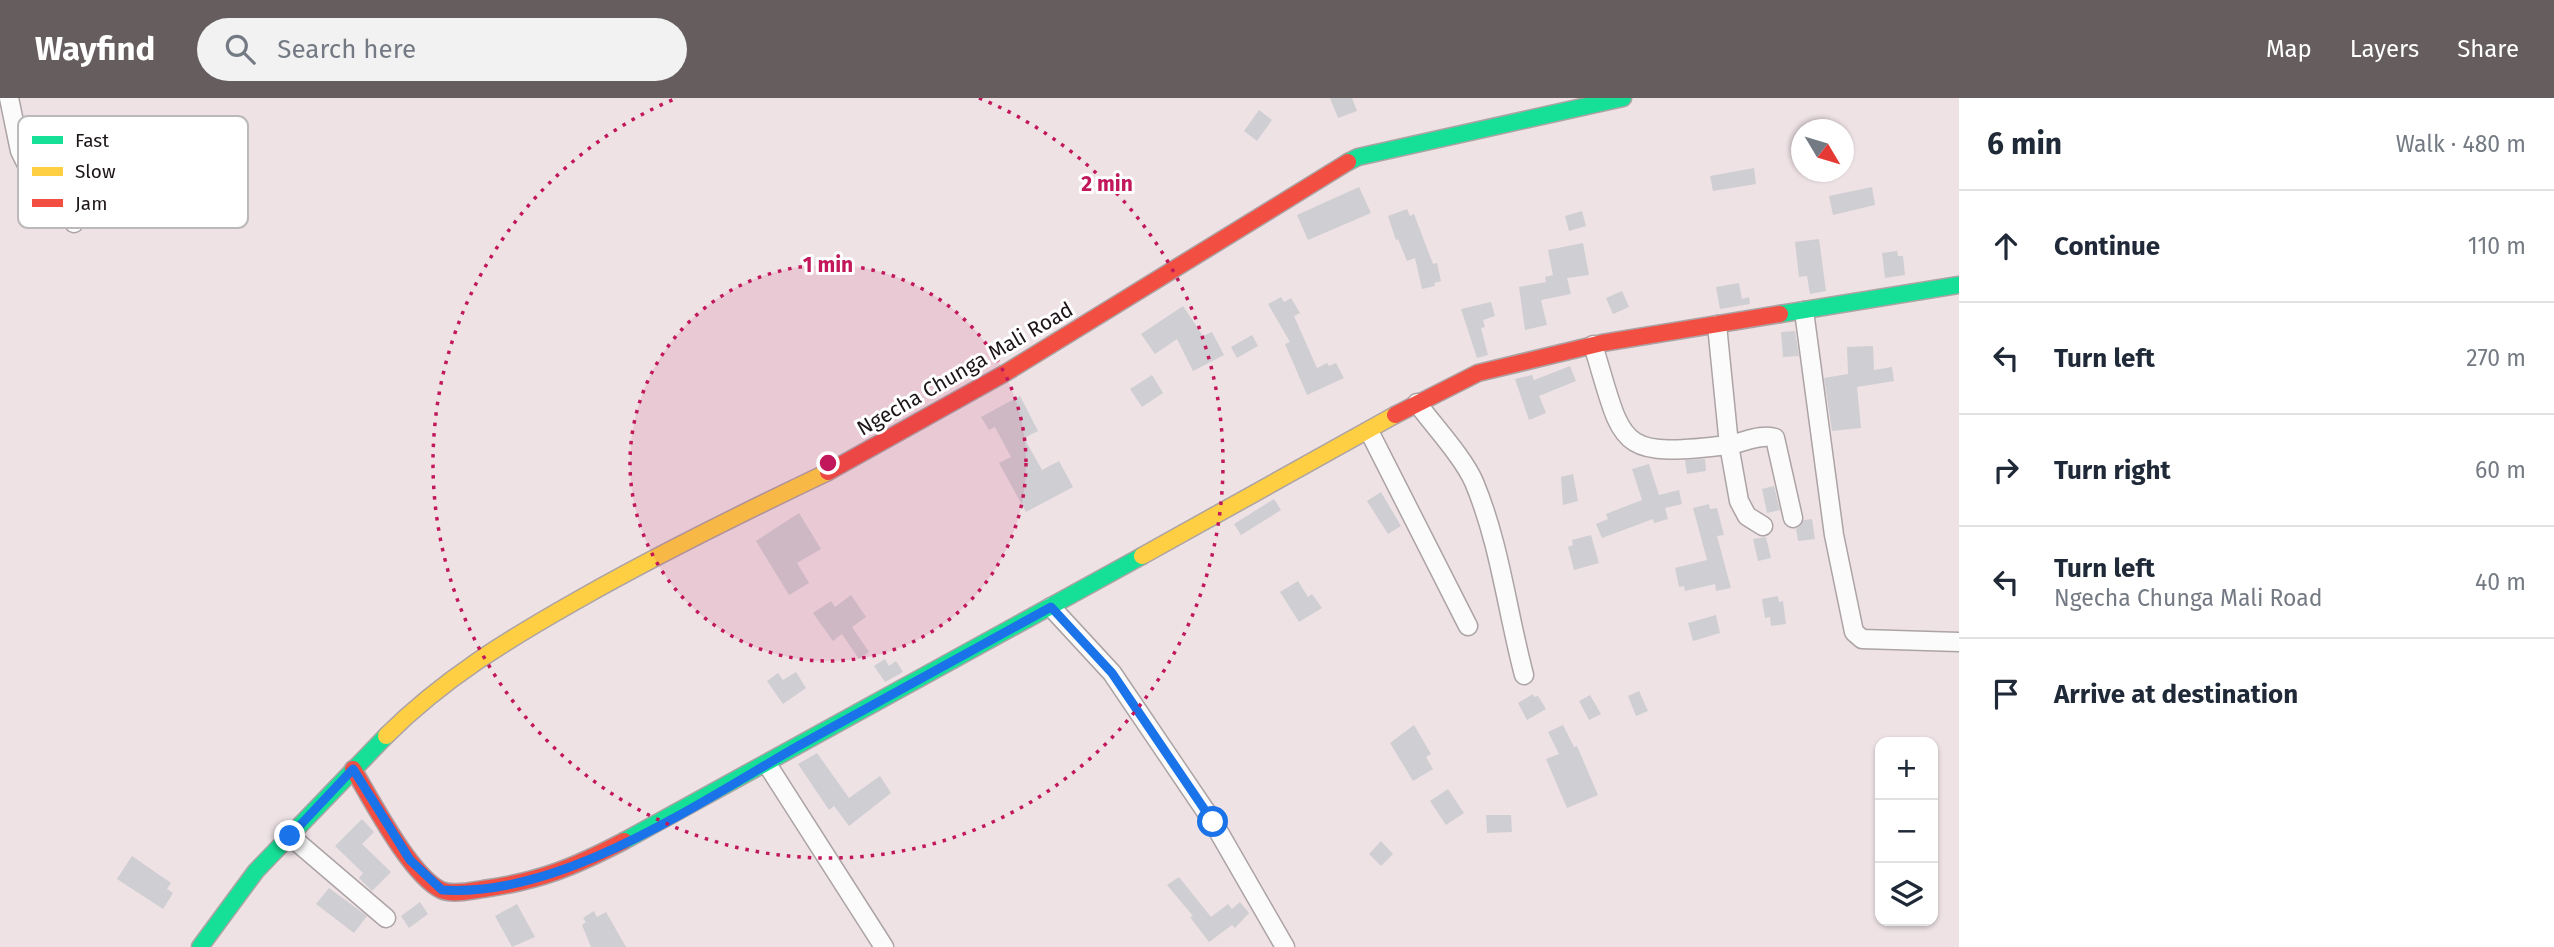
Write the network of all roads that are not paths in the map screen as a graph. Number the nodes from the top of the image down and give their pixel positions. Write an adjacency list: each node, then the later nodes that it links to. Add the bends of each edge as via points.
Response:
1 (9, 98): 3 (street)
2 (1623, 98): 18 (street, Ngecha Chunga Mali Road, via 1358,157 995,379 845,464 672,546 491,649 419,703)
3 (18, 141)
4 (1959, 285): 5 (street)
5 (1804, 311): 6 (street); 15 (street, via 1834,534 1854,632 1862,639)
6 (1717, 325): 7 (street); 10 (street)
7 (1593, 345): 8 (street, via 1478,373); 10 (street, via 1618,426 1632,443 1657,450)
8 (1417, 403): 9 (street); 16 (street, via 1473,480 1503,570)
9 (1369, 430): 13 (street); 14 (street)
10 (1729, 445): 11 (street, via 1775,438); 12 (street, via 1741,507)
11 (1793, 518)
12 (1763, 526)
13 (1051, 607): 17 (street); 23 (street, via 1112,673 1213,822)
14 (1468, 626)
15 (1959, 642)
16 (1524, 675)
17 (766, 764): 18 (street, via 573,867 530,882 464,892 442,890 426,879); 22 (street)
18 (353, 769): 19 (street, Ngecha Chunga Mali Road)
19 (290, 836): 20 (street); 21 (street, Ngecha Chunga Mali Road, via 256,871)
20 (387, 918)
21 (201, 947)
22 (884, 947)
23 (1285, 947)

